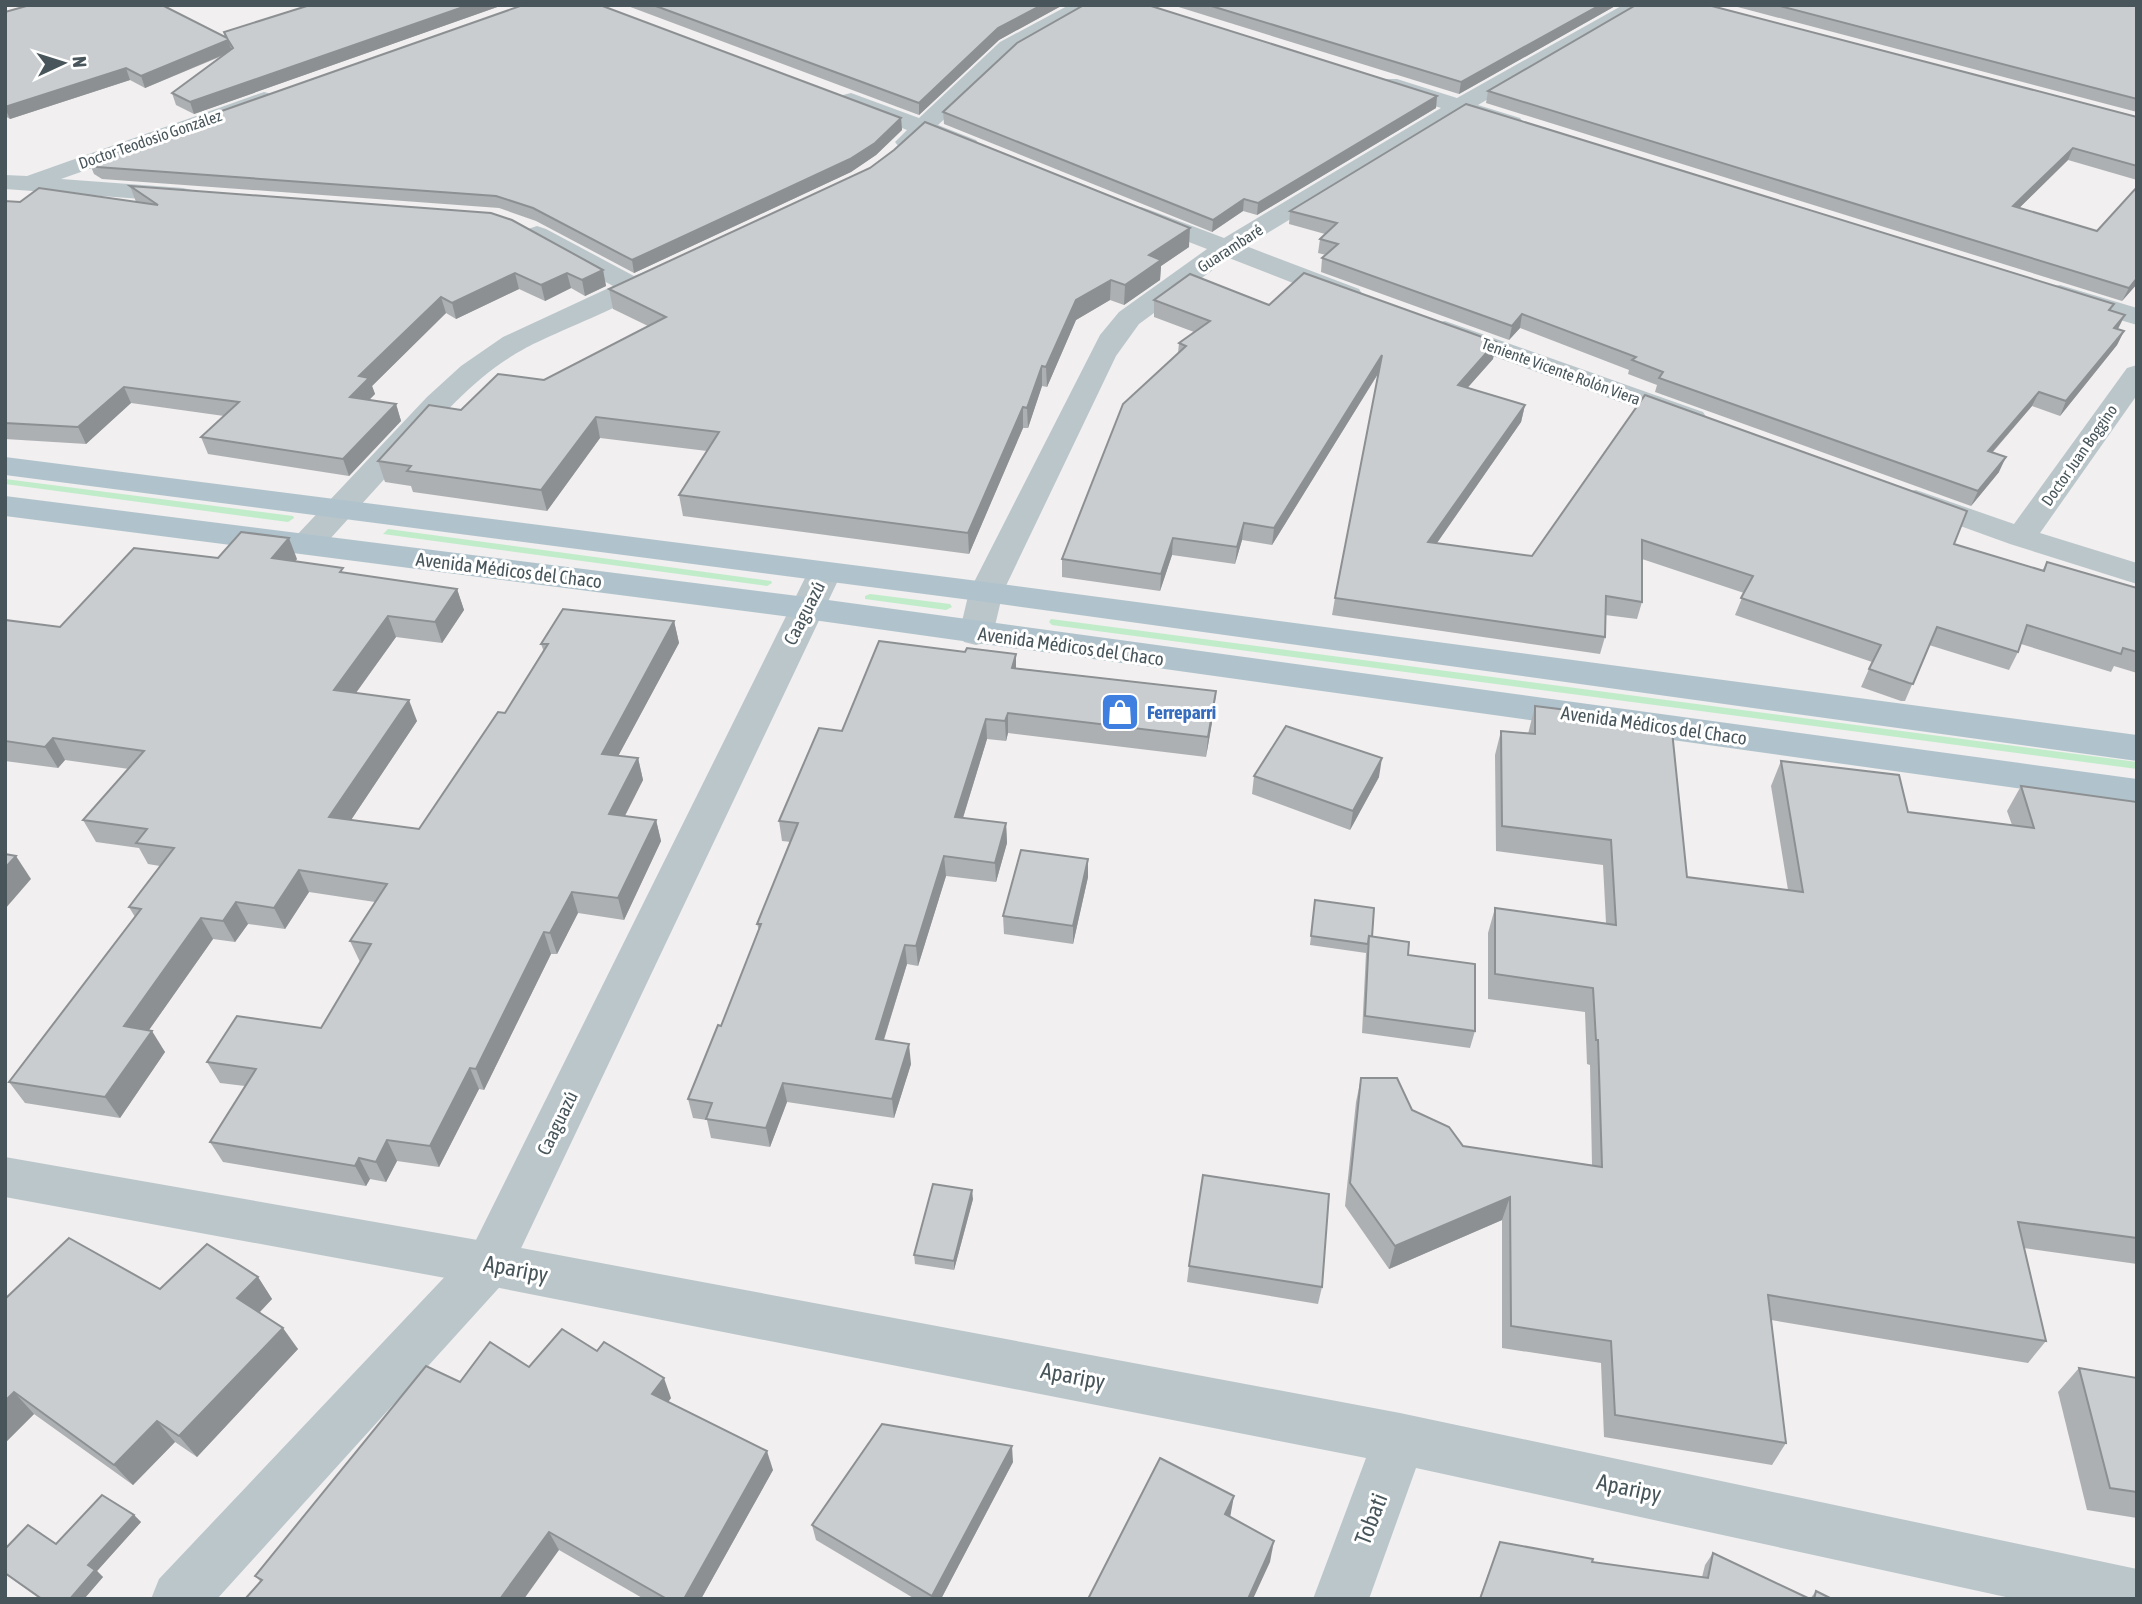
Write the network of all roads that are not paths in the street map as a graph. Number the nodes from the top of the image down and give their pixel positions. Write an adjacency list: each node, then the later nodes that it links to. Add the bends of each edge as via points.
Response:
1 (1085, 5): 7 (street, via 1008,47)
2 (1638, 5): 6 (street, Guarambaré)
3 (1366, 77): 6 (street)
4 (284, 92): 11 (street, Doctor Teodosio González)
5 (831, 93): 7 (street)
6 (1460, 106): 8 (street); 15 (street, Guarambaré)
7 (923, 127): 9 (street); 10 (street)
8 (1539, 131)
9 (986, 153)
10 (886, 162)
11 (11, 185): 12 (street)
12 (201, 196)
13 (1111, 204): 15 (street)
14 (517, 225): 17 (street)
15 (1224, 249): 19 (street); 32 (street, Guarambaré, via 1129,318 1114,335)
16 (684, 263): 17 (street)
17 (634, 287): 27 (street, via 513,343 471,372)
18 (2044, 288): 20 (street)
19 (1368, 301)
20 (2137, 317)
21 (1420, 320): 23 (street, Teniente Vicente Rolón Viera)
22 (2137, 374): 28 (street, Doctor Juan Boggino)
23 (1721, 429)
24 (5, 466): 27 (main road, Avenida Médicos del Chaco)
25 (1890, 490): 28 (street)
26 (5, 506): 29 (main road, Avenida Médicos del Chaco)
27 (340, 509): 29 (street); 30 (main road, Avenida Médicos del Chaco)
28 (2021, 537): 31 (street)
29 (307, 544): 33 (main road, Avenida Médicos del Chaco)
30 (825, 572): 32 (main road, Avenida Médicos del Chaco); 33 (street, Caaguazú)
31 (2137, 574)
32 (986, 592): 34 (street, Guarambaré); 35 (main road, Avenida Médicos del Chaco)
33 (806, 608): 34 (main road, Avenida Médicos del Chaco); 38 (street, Caaguazú)
34 (976, 634): 36 (main road, Avenida Médicos del Chaco)
35 (2137, 748)
36 (2137, 792)
37 (5, 1177): 38 (street, Aparipy)
38 (489, 1264): 39 (street, Aparipy); 41 (street, Caaguazú)
39 (1400, 1439): 40 (street, Aparipy); 42 (street, Tobati)
40 (2137, 1597)
41 (179, 1599)
42 (1341, 1599)

